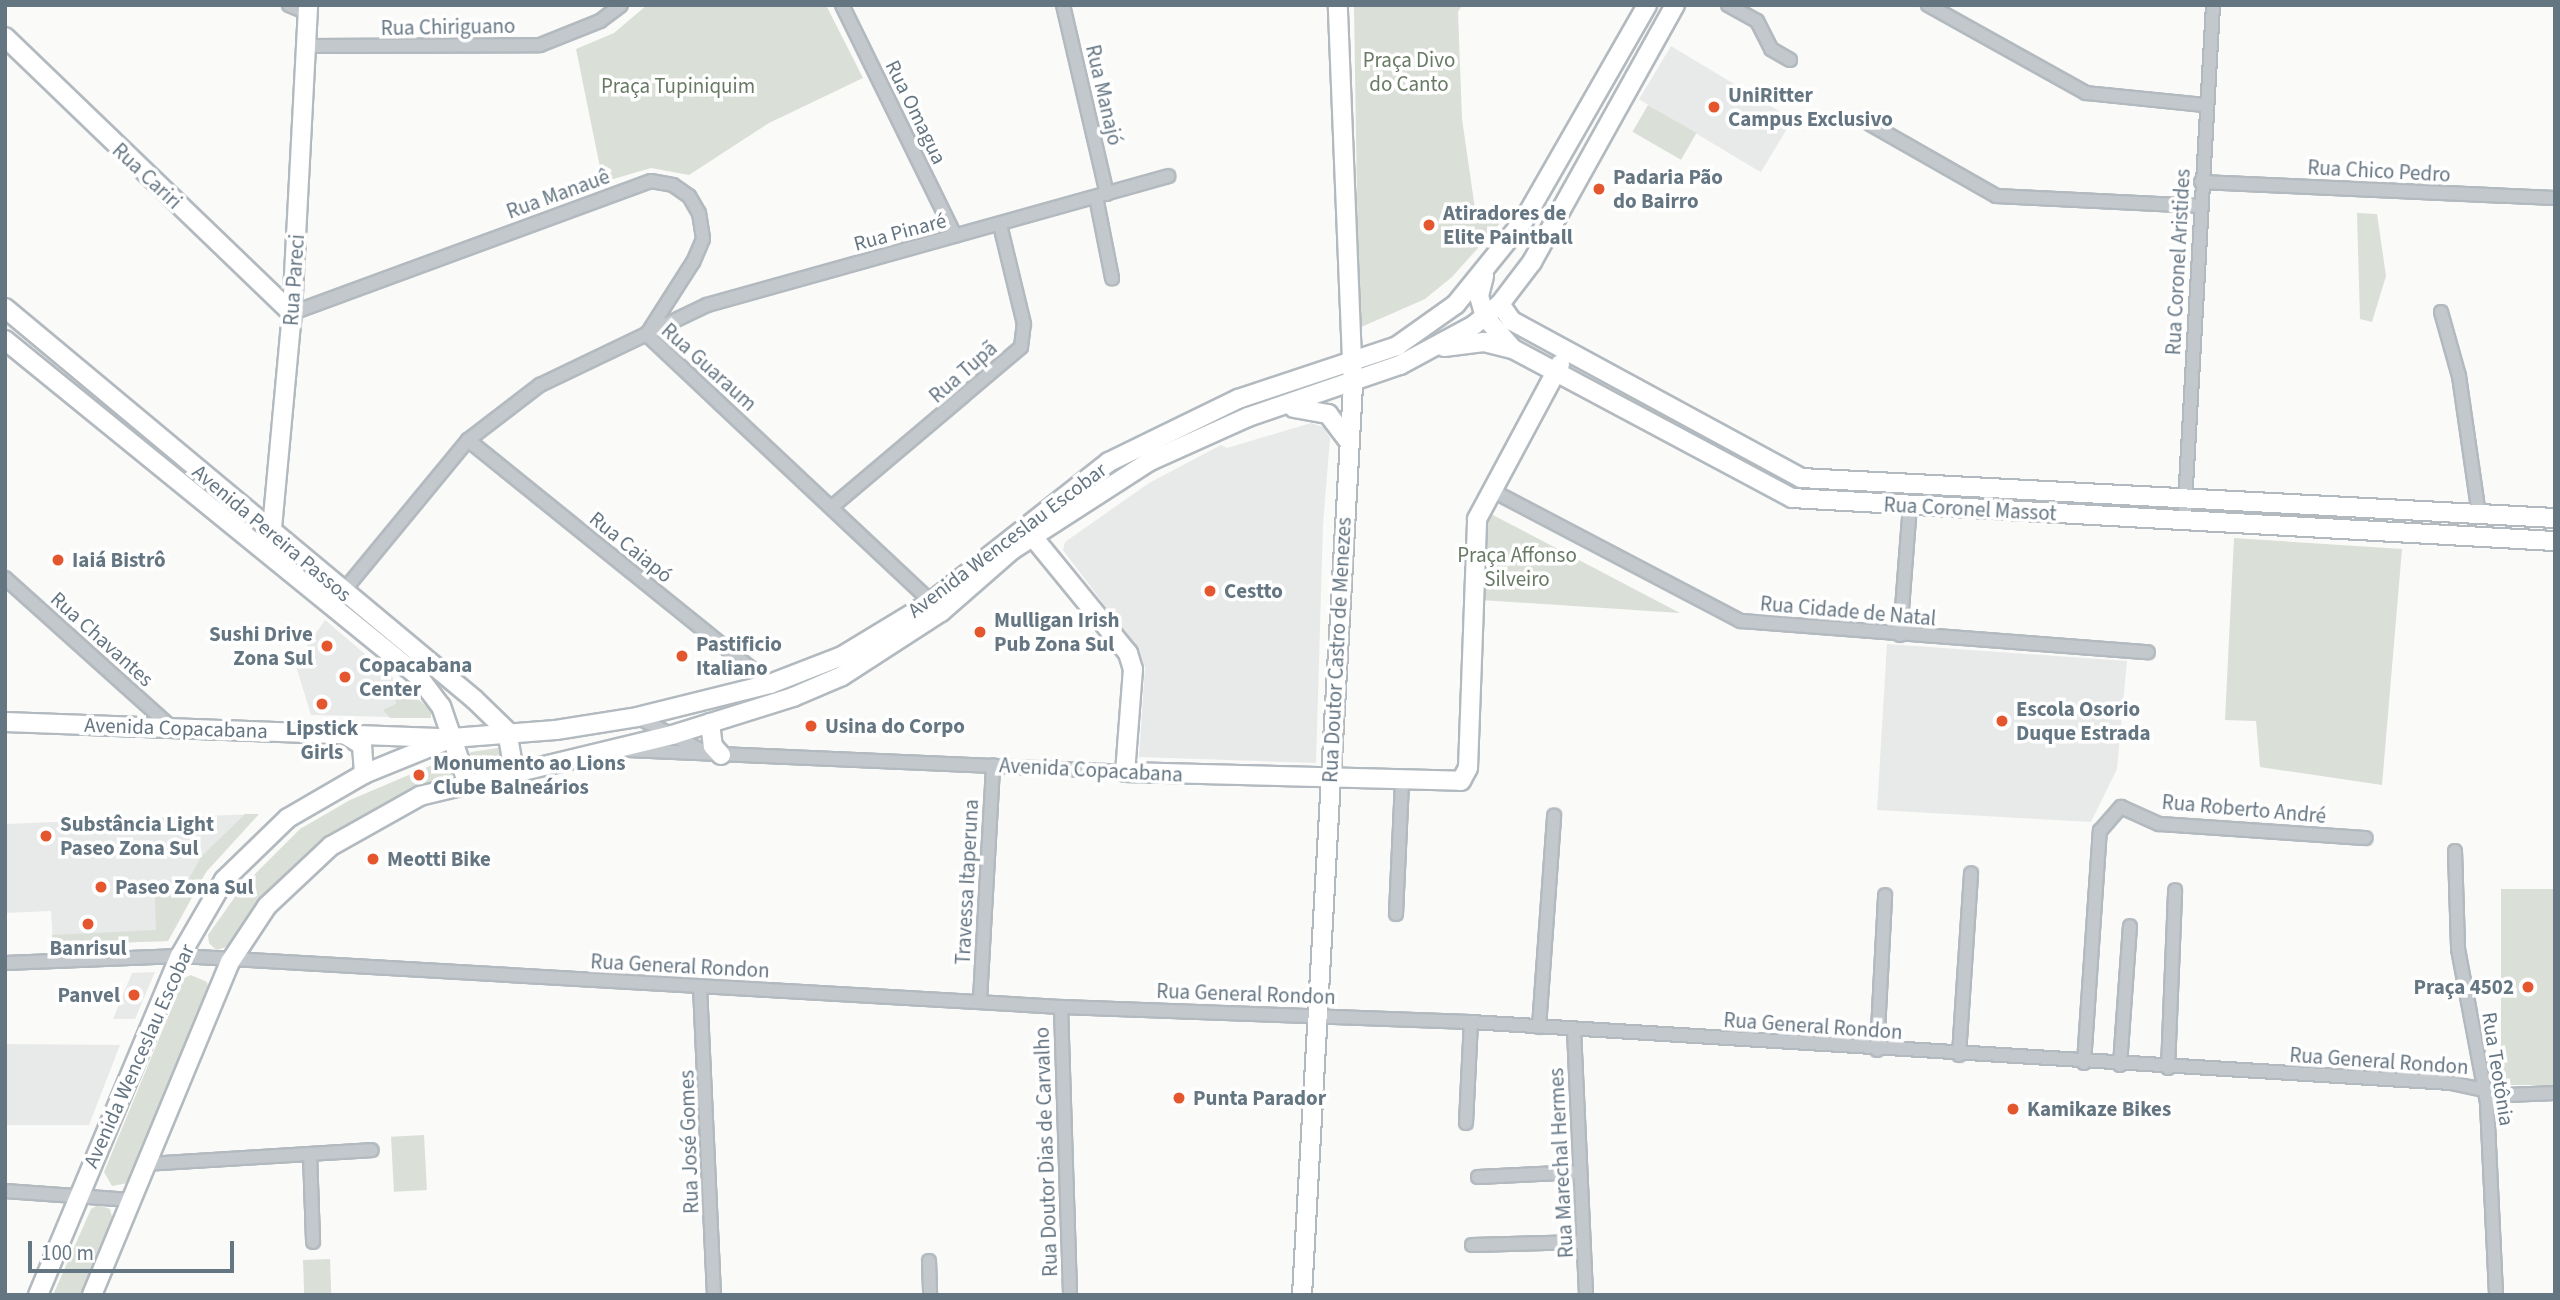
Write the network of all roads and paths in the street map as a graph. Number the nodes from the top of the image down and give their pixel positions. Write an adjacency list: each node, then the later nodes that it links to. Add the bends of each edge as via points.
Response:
1 (289, 5): 11 (street)
2 (621, 5): 13 (street, Rua Chiriguano, via 600,21 540,45)
3 (842, 5): 23 (street, Rua Omagua)
4 (1063, 5): 19 (street, Rua Manajó)
5 (1338, 5): 32 (street, Rua Doutor Castro de Menezes)
6 (1647, 5): 24 (street, Avenida Wenceslau Escobar, via 1524,220)
7 (1675, 5): 26 (street, Avenida Wenceslau Escobar, via 1532,262)
8 (1728, 5): 14 (street, via 1757,21 1771,49)
9 (1928, 5): 15 (street, via 2086,93)
10 (2213, 5): 15 (street, Rua Coronel Aristides)
11 (308, 9): 13 (street, Rua Pareci)
12 (5, 37): 29 (street, Rua Cariri)
13 (308, 46): 29 (street, Rua Pareci)
14 (1790, 60)
15 (2204, 105): 18 (street, Rua Coronel Aristides)
16 (1870, 124): 21 (street, via 1996,196)
17 (1168, 176): 19 (street, Rua Pinaré)
18 (2201, 182): 20 (street, Rua Chico Pedro); 21 (street, Rua Coronel Aristides)
19 (1102, 196): 22 (street, Rua Pinaré); 25 (street, Rua Manajó)
20 (2555, 198)
21 (2199, 206): 47 (street, Rua Coronel Aristides)
22 (1000, 225): 23 (street, Rua Pinaré); 48 (street, Rua Tupã, via 1024,324 1021,346)
23 (955, 236): 31 (street, Rua Pinaré, via 707,305)
24 (1486, 271): 30 (street, via 1479,296); 34 (street, Avenida Wenceslau Escobar, via 1456,304)
25 (1112, 278)
26 (1500, 303): 30 (street, Avenida Wenceslau Escobar); 37 (street, Rua Coronel Massot, via 1512,321)
27 (5, 308): 41 (street, Avenida Pereira Passos)
28 (2441, 312): 51 (street, via 2459,376)
29 (292, 313): 31 (street, Rua Manauê, via 651,181 673,185 690,196 699,213 703,239); 54 (street, Rua Pareci)
30 (1485, 317): 35 (street, Avenida Wenceslau Escobar); 36 (street, Rua Coronel Massot)
31 (646, 334): 44 (street, Rua Guaraum, via 540,385); 48 (street, Rua Guaraum)
32 (1352, 339): 34 (street, via 1369,349); 38 (street, Rua Doutor Castro de Menezes)
33 (5, 340): 42 (street, Avenida Pereira Passos)
34 (1397, 346): 38 (street, Avenida Wenceslau Escobar)
35 (1436, 348): 36 (street, via 1483,342); 40 (street, Avenida Wenceslau Escobar)
36 (1513, 349): 39 (street, Rua Coronel Massot)
37 (1566, 352): 39 (street); 47 (street, Rua Coronel Massot, via 1801,478)
38 (1353, 365): 40 (street, Rua Doutor Castro de Menezes); 50 (street, Avenida Wenceslau Escobar, via 1191,419 1109,461)
39 (1556, 372): 46 (street); 49 (street, Rua Coronel Massot, via 1792,499)
40 (1353, 385): 43 (street, Avenida Wenceslau Escobar); 45 (street, Rua Doutor Castro de Menezes)
41 (103, 390): 42 (street); 54 (street, Avenida Pereira Passos)
42 (87, 407): 57 (street, Avenida Pereira Passos)
43 (1281, 408): 45 (street, via 1305,407 1328,414 1345,431); 55 (street, Avenida Wenceslau Escobar, via 1199,436 1150,461)
44 (468, 440): 59 (street, Rua Guaraum); 64 (street, Rua Caiapó)
45 (1349, 444): 79 (street, Rua Doutor Castro de Menezes)
46 (1493, 491): 61 (street, Rua Cidade de Natal, via 1741,621); 81 (street, Avenida Copacabana, via 1477,519 1468,768 1461,782)
47 (2185, 499): 51 (street, Rua Coronel Massot); 53 (street, Rua Coronel Aristides)
48 (833, 506): 60 (street, Rua Guaraum)
49 (1910, 506): 53 (street, Rua Coronel Massot); 61 (street)
50 (1049, 507): 55 (street); 60 (street, Avenida Wenceslau Escobar)
51 (2479, 515): 52 (street, Rua Coronel Massot)
52 (2555, 518)
53 (2184, 521): 56 (street, Rua Coronel Massot)
54 (272, 532): 57 (street, Rua Pareci); 59 (street, Avenida Pereira Passos)
55 (1033, 537): 67 (street, Avenida Wenceslau Escobar, via 941,612 842,676); 77 (street, via 1128,653 1133,669)
56 (2555, 541)
57 (268, 553): 59 (street, Avenida Pereira Passos)
58 (5, 578): 68 (street, Rua Chavantes)
59 (337, 599): 63 (street, Avenida Pereira Passos)
60 (932, 601): 64 (street, Avenida Wenceslau Escobar, via 842,656)
61 (1900, 635): 62 (street, Rua Cidade de Natal)
62 (2148, 652)
63 (423, 670): 69 (street, Avenida Pereira Passos); 72 (street, Avenida Pereira Passos)
64 (770, 684): 65 (street, Avenida Wenceslau Escobar)
65 (637, 717): 69 (street, Avenida Wenceslau Escobar, via 556,730); 71 (street, Avenida Copacabana)
66 (5, 722): 68 (street, Avenida Copacabana)
67 (710, 723): 71 (street, Avenida Wenceslau Escobar); 74 (street, via 709,734)
68 (172, 728): 70 (street, Avenida Copacabana)
69 (507, 731): 72 (street, Avenida Wenceslau Escobar); 76 (street)
70 (346, 735): 72 (street, Avenida Copacabana); 78 (street, via 362,745)
71 (673, 735): 73 (street, Avenida Wenceslau Escobar); 74 (street, Avenida Copacabana, via 690,747)
72 (452, 738): 78 (street, Avenida Wenceslau Escobar); 80 (street, Avenida Pereira Passos)
73 (621, 750): 74 (street, Avenida Copacabana); 76 (street, Avenida Wenceslau Escobar)
74 (721, 755): 75 (street, Avenida Copacabana)
75 (993, 765): 77 (street, Avenida Copacabana); 94 (street, Travessa Itaperuna)
76 (514, 771): 80 (street, Avenida Wenceslau Escobar)
77 (1125, 772): 79 (street, Avenida Copacabana)
78 (364, 774): 90 (street, Avenida Wenceslau Escobar, via 288,818 233,871)
79 (1329, 780): 81 (street, Avenida Copacabana); 96 (street, Rua Doutor Castro de Menezes)
80 (467, 782): 91 (street, Avenida Wenceslau Escobar, via 420,796 331,846 267,906)
81 (1402, 783): 88 (street)
82 (1553, 816): 98 (street)
83 (2366, 838): 102 (street, Rua Roberto André, via 2159,824 2121,807 2100,831)
84 (2455, 851): 105 (street, Rua Teotônia, via 2458,949)
85 (1971, 873): 101 (street)
86 (2175, 890): 104 (street)
87 (1885, 895): 100 (street)
88 (1396, 914)
89 (2130, 926): 103 (street)
90 (180, 956): 91 (street, Rua General Rondon); 92 (street, Rua General Rondon); 114 (street, Avenida Wenceslau Escobar)
91 (230, 962): 93 (street, Rua General Rondon); 110 (street, Avenida Wenceslau Escobar)
92 (5, 963)
93 (700, 987): 94 (street, Rua General Rondon); 122 (street, Rua José Gomes)
94 (980, 1000): 95 (street, Rua General Rondon)
95 (1061, 1007): 96 (street, Rua General Rondon); 124 (street, Rua Doutor Dias de Carvalho)
96 (1315, 1016): 97 (street, Rua General Rondon); 125 (street, Rua Doutor Castro de Menezes)
97 (1471, 1023): 98 (street, Rua General Rondon); 107 (street)
98 (1539, 1027): 99 (street, Rua General Rondon)
99 (1574, 1030): 100 (street, Rua General Rondon); 111 (street, Rua Marechal Hermes)
100 (1877, 1050): 101 (street, Rua General Rondon)
101 (1959, 1055): 102 (street, Rua General Rondon)
102 (2084, 1063): 103 (street, Rua General Rondon)
103 (2120, 1065): 104 (street, Rua General Rondon)
104 (2168, 1068): 105 (street, Rua General Rondon)
105 (2485, 1089): 106 (street, Rua General Rondon, via 2507,1095); 127 (street, Rua Teotônia)
106 (2555, 1093)
107 (1466, 1123)
108 (372, 1150): 109 (street)
109 (310, 1154): 110 (street); 116 (street)
110 (146, 1164): 115 (street, Avenida Wenceslau Escobar)
111 (1580, 1172): 112 (street); 117 (street, Rua Marechal Hermes)
112 (1478, 1177)
113 (5, 1191): 114 (street)
114 (80, 1194): 115 (street); 120 (street, Avenida Wenceslau Escobar)
115 (131, 1200): 121 (street, Avenida Wenceslau Escobar)
116 (313, 1242)
117 (1583, 1242): 118 (street); 126 (street, Rua Marechal Hermes)
118 (1472, 1245)
119 (929, 1261): 123 (street)
120 (38, 1295)
121 (92, 1295)
122 (714, 1295)
123 (930, 1295)
124 (1070, 1295)
125 (1303, 1295)
126 (1586, 1295)
127 (2496, 1295)

